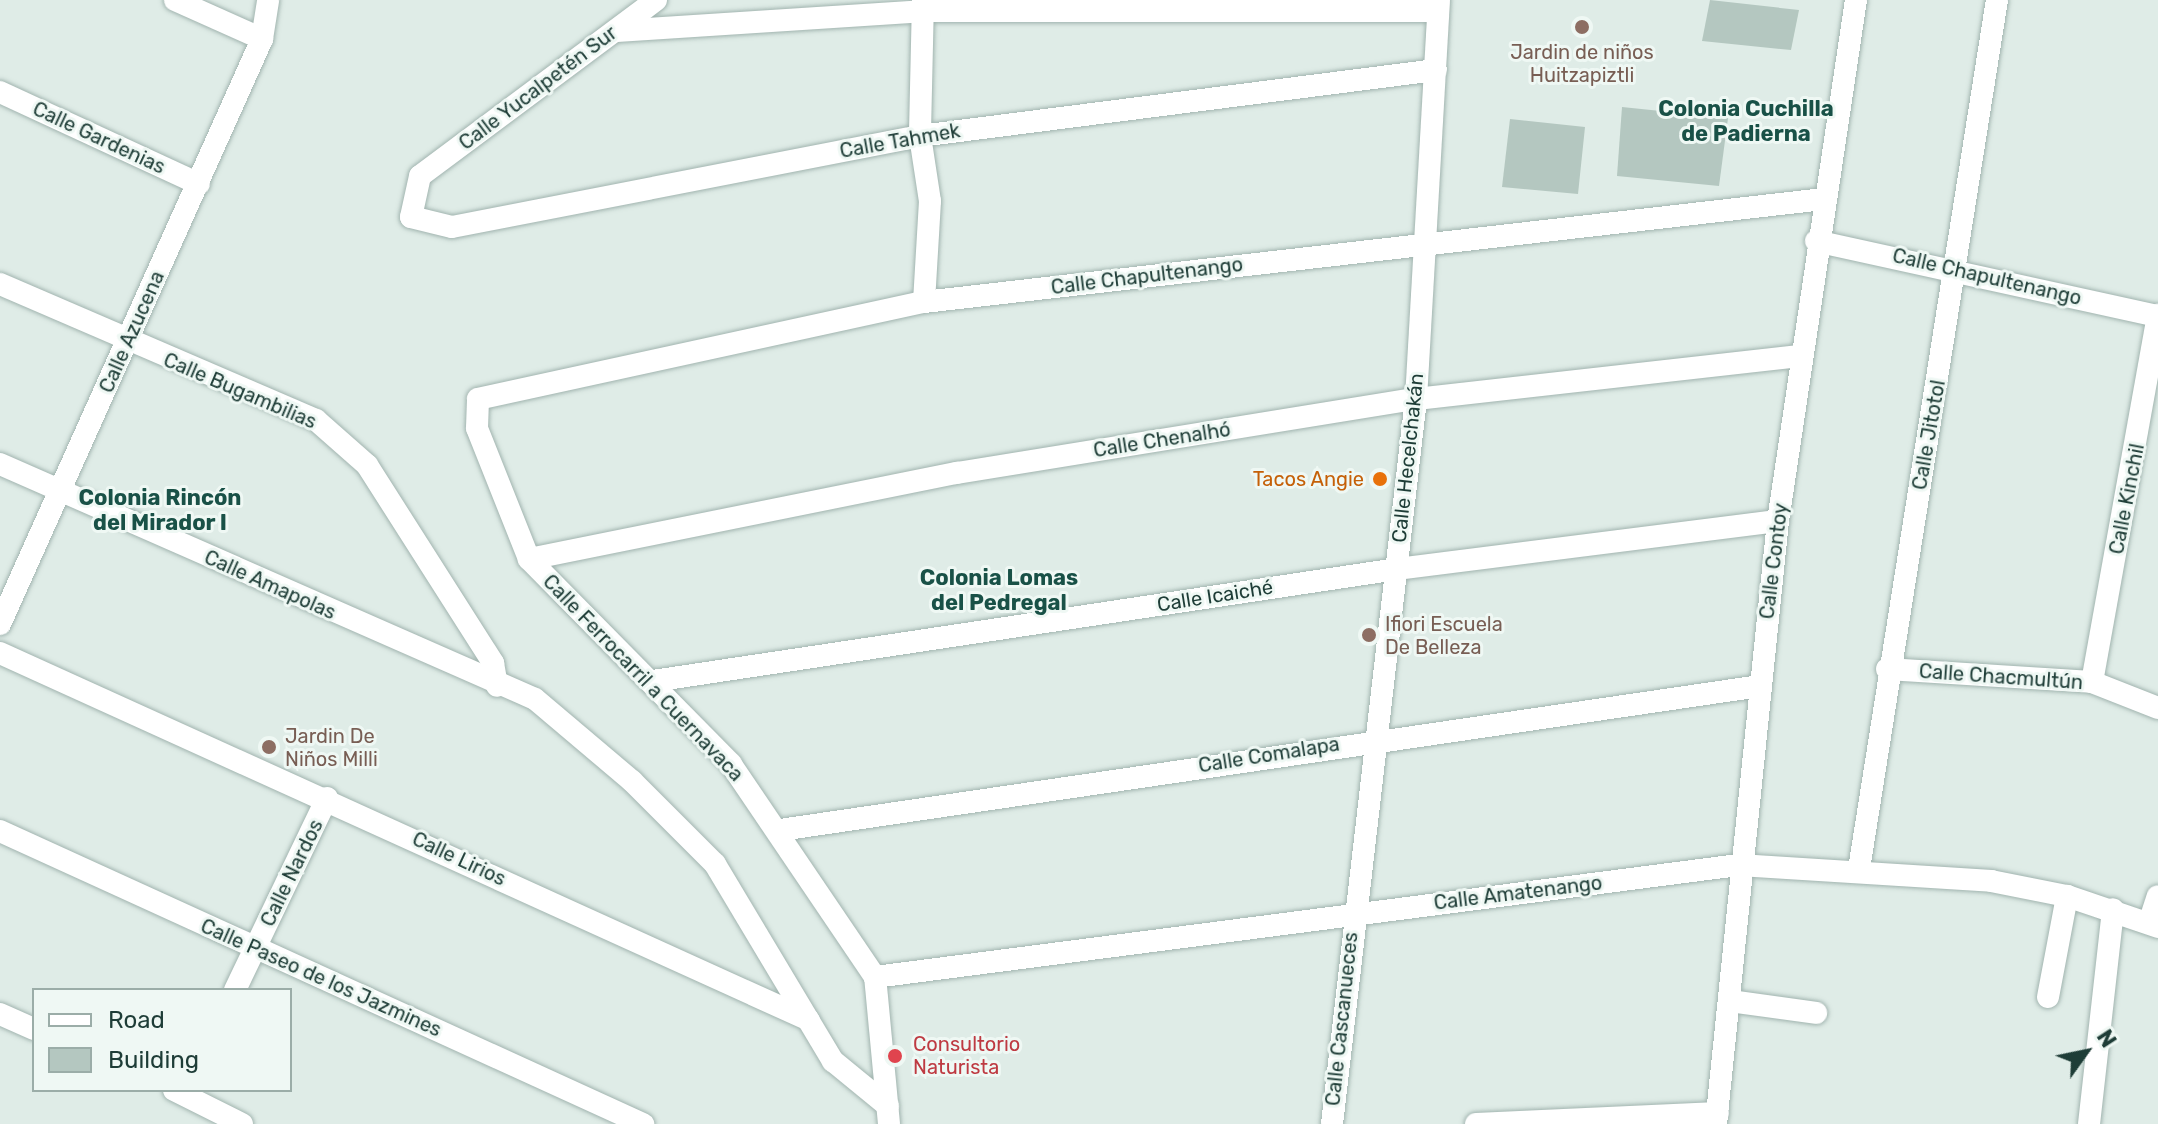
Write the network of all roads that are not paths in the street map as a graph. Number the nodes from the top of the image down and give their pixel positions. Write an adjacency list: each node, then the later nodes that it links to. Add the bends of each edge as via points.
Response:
1 (175, 0): 9 (street)
2 (268, 0): 9 (street)
3 (656, 0): 8 (street, Calle Yucalpetén Sur)
4 (1856, 0): 15 (street, Calle Contoy)
5 (1997, 0): 18 (street, Calle Jitotol)
6 (922, 5): 7 (street); 8 (street); 12 (street)
7 (1438, 6): 10 (street, Calle Hecelchakán)
8 (616, 31): 13 (street, Calle Yucalpetén Sur)
9 (262, 39): 14 (street, Calle Azucena)
10 (1436, 70): 12 (street, Calle Tahmek); 17 (street, Calle Hecelchakán)
11 (0, 92): 14 (street, Calle Gardenias)
12 (920, 136): 13 (street, Calle Tahmek, via 452,227 411,217); 20 (street, via 930,201)
13 (420, 176)
14 (199, 184): 22 (street, Calle Azucena)
15 (1824, 199): 16 (street, Calle Contoy); 17 (street, Calle Chapultenango)
16 (1816, 241): 18 (street, Calle Chapultenango); 24 (street, Calle Contoy)
17 (1426, 242): 20 (street, Calle Chapultenango); 26 (street, Calle Hecelchakán)
18 (1959, 268): 21 (street, Calle Chapultenango); 34 (street, Calle Jitotol)
19 (0, 284): 22 (street, Calle Bugambilias)
20 (924, 302): 25 (street, Calle Chapultenango)
21 (2158, 316): 23 (street, Calle Kinchil)
22 (126, 343): 28 (street, Calle Azucena); 37 (street, Calle Bugambilias, via 316,420 367,465 493,663)
23 (2157, 348): 36 (street, Calle Kinchil)
24 (1800, 356): 26 (street, Calle Chenalhó); 29 (street, Calle Contoy)
25 (478, 399): 30 (street, Calle Ferrocarril a Cuernavaca, via 477,428)
26 (1416, 399): 30 (street, Calle Chenalhó, via 957,473); 31 (street, Calle Hecelchakán)
27 (0, 464): 28 (street, Calle Amapolas)
28 (62, 493): 32 (street, Calle Azucena); 37 (street, Calle Amapolas)
29 (1778, 521): 31 (street, Calle Icaiché); 38 (street, Calle Contoy)
30 (529, 559): 35 (street, Calle Ferrocarril a Cuernavaca)
31 (1397, 569): 35 (street, Calle Icaiché); 40 (street, Calle Hecelchakán)
32 (0, 624)
33 (0, 653): 41 (street, Calle Lirios)
34 (1887, 669): 36 (street, Calle Chacmultún); 45 (street, Calle Jitotol)
35 (653, 681): 42 (street, Calle Ferrocarril a Cuernavaca)
36 (2092, 682): 39 (street, Calle Chacmultún)
37 (497, 686): 58 (street, via 535,699 715,864)
38 (1760, 686): 40 (street, Calle Comalapa); 44 (street, Calle Contoy)
39 (2158, 708)
40 (1373, 739): 42 (street, Calle Comalapa); 49 (street, Calle Hecelchakán)
41 (327, 798): 51 (street, Calle Nardos); 58 (street, Calle Lirios)
42 (780, 830): 52 (street, Calle Ferrocarril a Cuernavaca)
43 (0, 831): 51 (street, Calle Paseo de los Jazmines)
44 (1739, 865): 45 (street, Calle Amatenango); 49 (street, Calle Amatenango); 55 (street, Calle Contoy)
45 (1859, 869): 46 (street, Calle Amatenango)
46 (2067, 896): 48 (street, Calle Amatenango); 54 (street)
47 (2158, 896): 50 (street)
48 (2113, 909): 50 (street, Calle Amatenango); 67 (street)
49 (1353, 914): 52 (street, Calle Amatenango); 65 (street, Calle Cascanueces)
50 (2153, 925)
51 (255, 949): 53 (street, Calle Nardos); 64 (street, Calle Paseo de los Jazmines)
52 (875, 977): 61 (street, Calle Ferrocarril a Cuernavaca)
53 (236, 988)
54 (2048, 997)
55 (1730, 1001): 56 (street); 62 (street, Calle Contoy)
56 (1816, 1013)
57 (0, 1014): 59 (street)
58 (809, 1020): 61 (street, via 833,1061)
59 (32, 1028)
60 (182, 1092): 63 (street)
61 (888, 1115)
62 (1717, 1118): 66 (street)
63 (242, 1124)
64 (643, 1124)
65 (1332, 1124)
66 (1476, 1124)
67 (2089, 1124)

